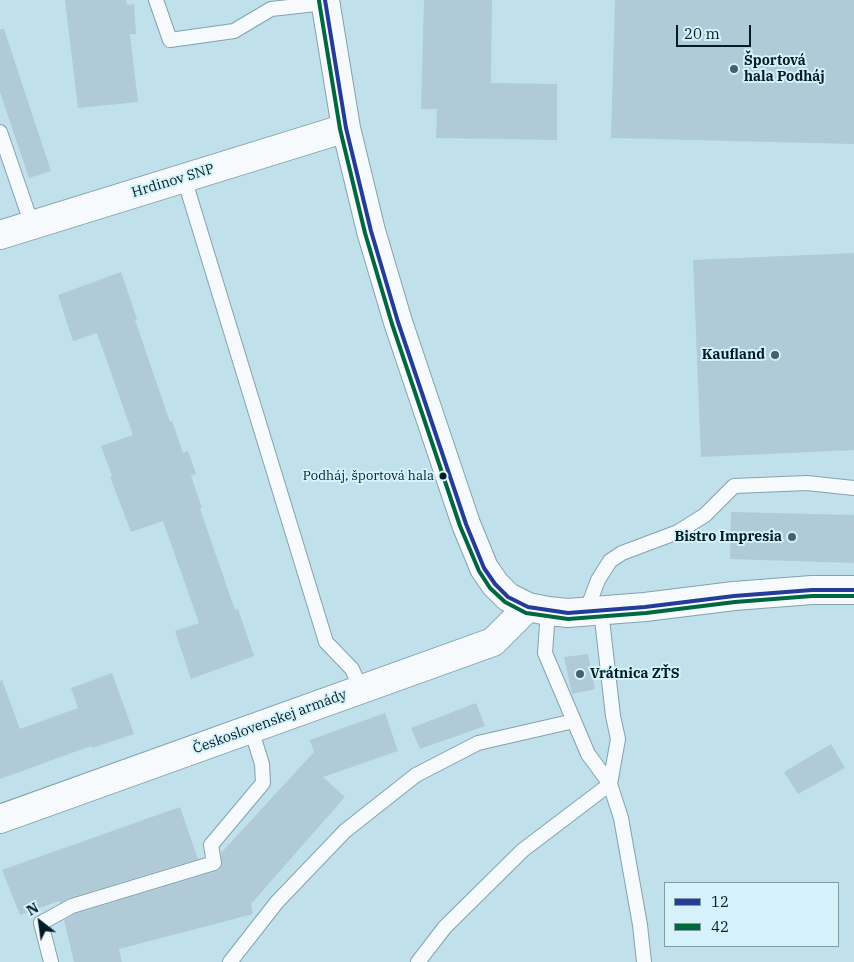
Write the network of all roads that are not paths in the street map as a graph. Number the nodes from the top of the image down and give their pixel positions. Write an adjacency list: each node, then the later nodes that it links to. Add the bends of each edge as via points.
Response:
1 (156, 0): 2 (lane, via 170,40 234,31 270,9)
2 (325, 2): 3 (street)
3 (346, 128): 5 (street, Hrdinov SNP); 10 (street, via 369,224 398,322 469,532 484,568 495,584 508,597)
4 (0, 132): 6 (lane)
5 (184, 178): 6 (street, Hrdinov SNP); 12 (lane, via 326,642 352,669)
6 (32, 225): 7 (street, Hrdinov SNP)
7 (0, 235)
8 (854, 488): 11 (lane, via 807,483 734,486 705,515 678,532 610,561 598,580)
9 (854, 590): 11 (street, via 734,596)
10 (538, 609): 11 (street); 12 (street, Československej armády, via 493,642); 13 (lane, via 545,653)
11 (594, 611): 15 (lane, via 618,739)
12 (361, 689): 14 (street, Československej armády)
13 (574, 721): 15 (lane, via 588,754); 18 (lane, via 478,743 416,775 345,831 276,902)
14 (251, 729): 16 (street, Československej armády); 17 (lane, via 262,764 263,783 211,845 214,863 72,906 41,923)
15 (610, 784): 19 (lane, via 523,850 446,927); 20 (lane, via 621,818)
16 (0, 819)
17 (51, 962)
18 (230, 962)
19 (418, 962)
20 (644, 962)

